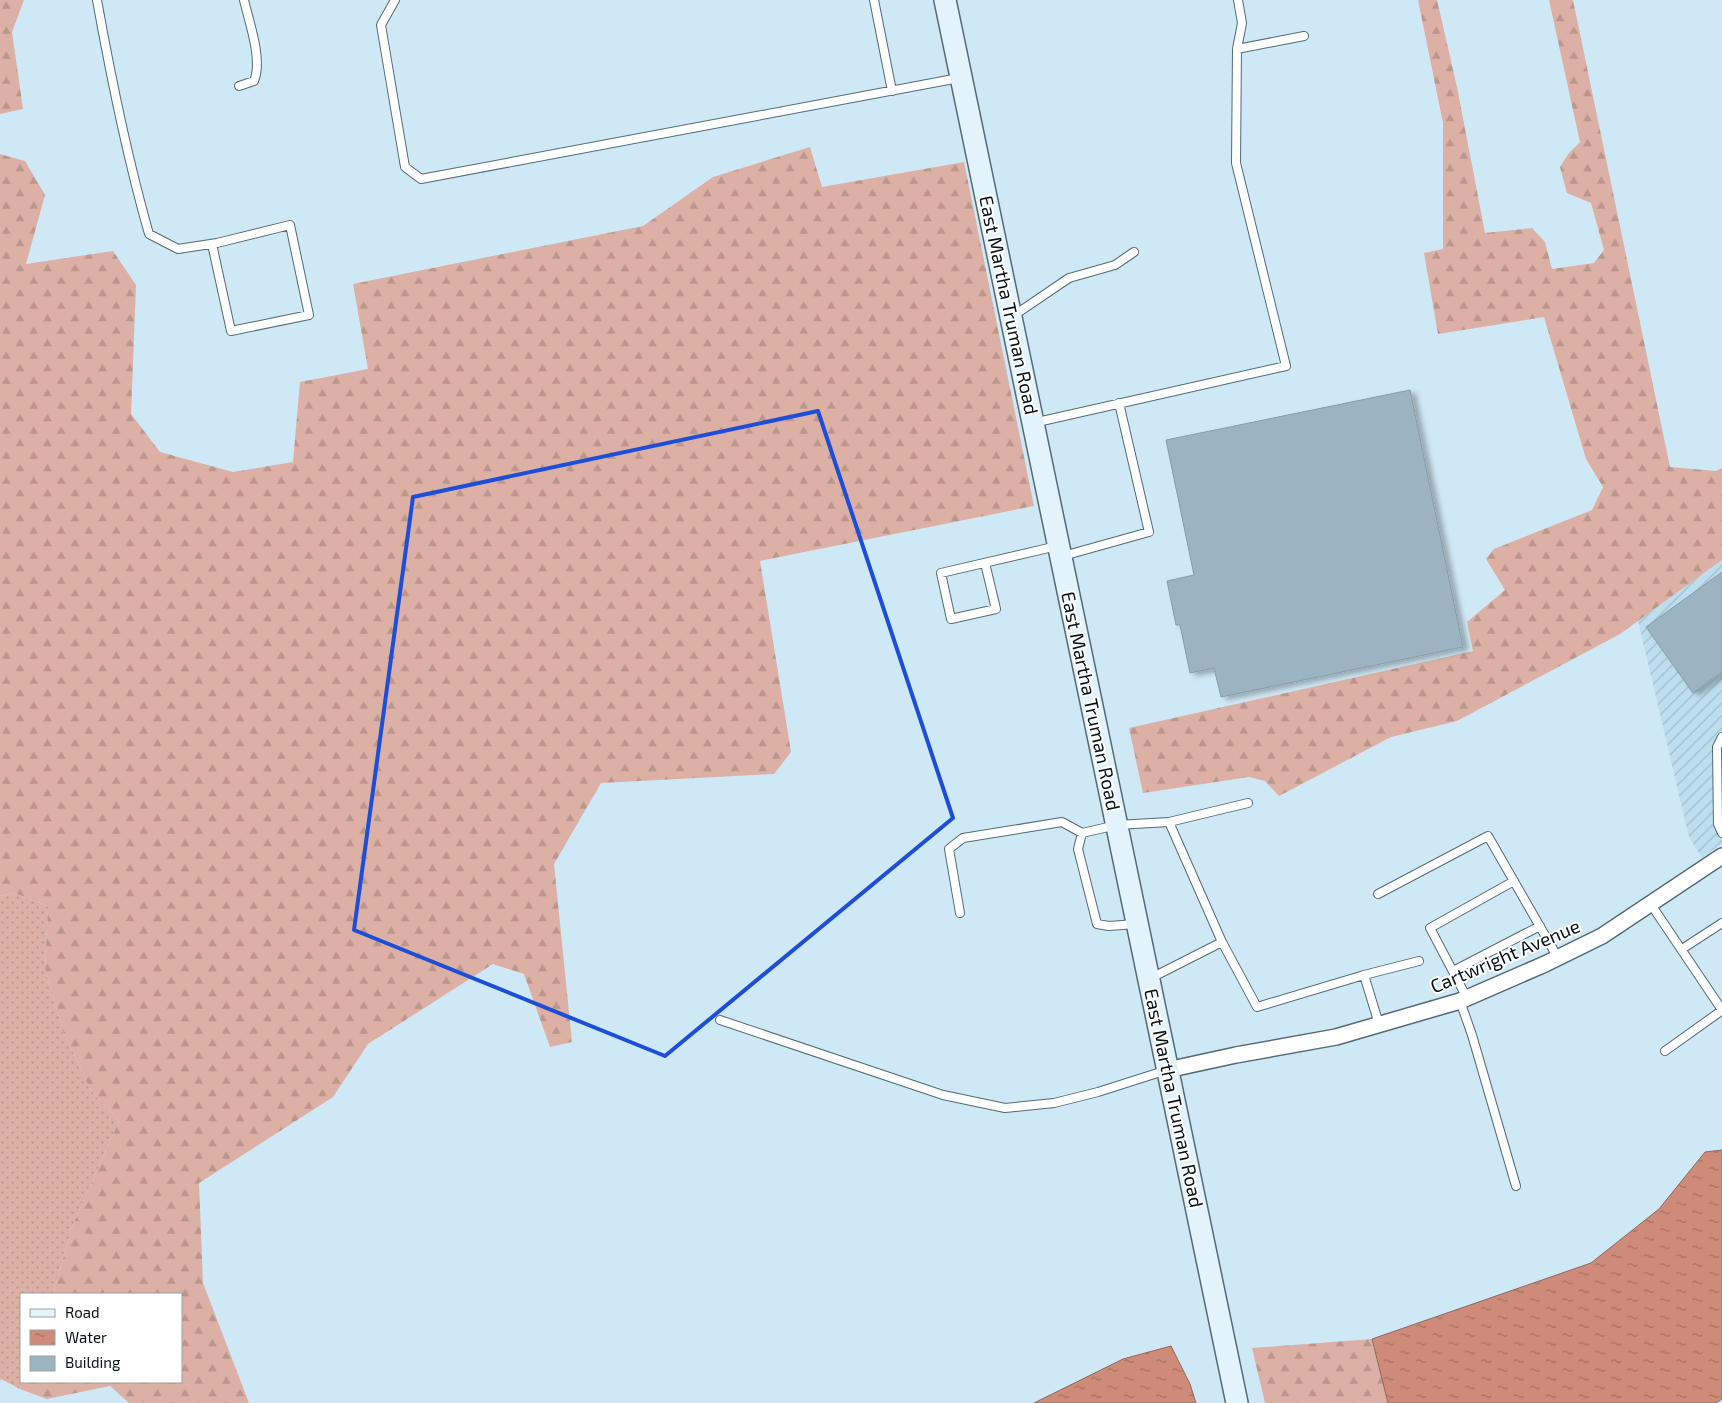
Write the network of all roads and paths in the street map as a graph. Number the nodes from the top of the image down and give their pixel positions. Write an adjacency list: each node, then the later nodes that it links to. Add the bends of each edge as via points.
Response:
1 (97, 0): 12 (lane, via 137,192 149,234 178,249)
2 (244, 0): 10 (lane, via 258,72 254,81)
3 (395, 0): 11 (lane, via 381,25 405,167 421,179)
4 (874, 0): 11 (lane)
5 (945, 0): 9 (main road, East Martha Truman Road)
6 (1238, 0): 8 (lane, via 1242,23)
7 (1304, 36): 8 (lane)
8 (1237, 49): 15 (lane, via 1236,163 1286,366)
9 (961, 78): 11 (lane); 14 (main road, East Martha Truman Road)
10 (239, 86)
11 (892, 91)
12 (212, 244): 12 (lane, via 290,225 309,315 232,331)
13 (1134, 252): 14 (lane, via 1115,265 1069,278)
14 (1011, 318): 16 (main road, East Martha Truman Road)
15 (1119, 403): 16 (lane); 17 (lane, via 1149,532)
16 (1034, 423): 17 (main road, East Martha Truman Road)
17 (1060, 551): 18 (lane); 22 (main road, East Martha Truman Road)
18 (985, 563): 18 (lane, via 941,573 951,619 996,609)
19 (1722, 737): 24 (lane, via 1717,746 1718,824)
20 (1248, 803): 21 (lane)
21 (1169, 822): 22 (lane); 33 (lane)
22 (1117, 825): 23 (lane); 31 (main road, East Martha Truman Road)
23 (1082, 833): 29 (lane, via 1062,822 962,838 949,849); 31 (lane, via 1078,849 1097,924)
24 (1722, 833)
25 (1722, 856): 28 (street, Cartwright Avenue)
26 (1514, 881): 27 (lane, via 1488,836); 32 (lane); 37 (lane, via 1430,928)
27 (1378, 894)
28 (1650, 903): 34 (lane); 35 (street, Cartwright Avenue, via 1602,936)
29 (960, 913)
30 (1722, 923): 34 (lane)
31 (1137, 924): 39 (main road, East Martha Truman Road)
32 (1540, 926): 35 (lane); 37 (lane)
33 (1222, 942): 38 (lane, via 1257,1007); 39 (lane)
34 (1682, 949): 41 (lane)
35 (1558, 958): 40 (street, Cartwright Avenue)
36 (1419, 961): 38 (lane)
37 (1453, 971): 40 (lane)
38 (1364, 975): 43 (lane)
39 (1148, 979): 45 (main road, East Martha Truman Road)
40 (1463, 1000): 43 (street, Cartwright Avenue); 46 (lane)
41 (1722, 1010): 44 (lane)
42 (720, 1020): 45 (lane, via 943,1095 1004,1108 1054,1103)
43 (1378, 1024): 45 (street, Cartwright Avenue, via 1336,1037)
44 (1665, 1051)
45 (1167, 1070): 47 (main road, East Martha Truman Road)
46 (1516, 1186)
47 (1238, 1403)

